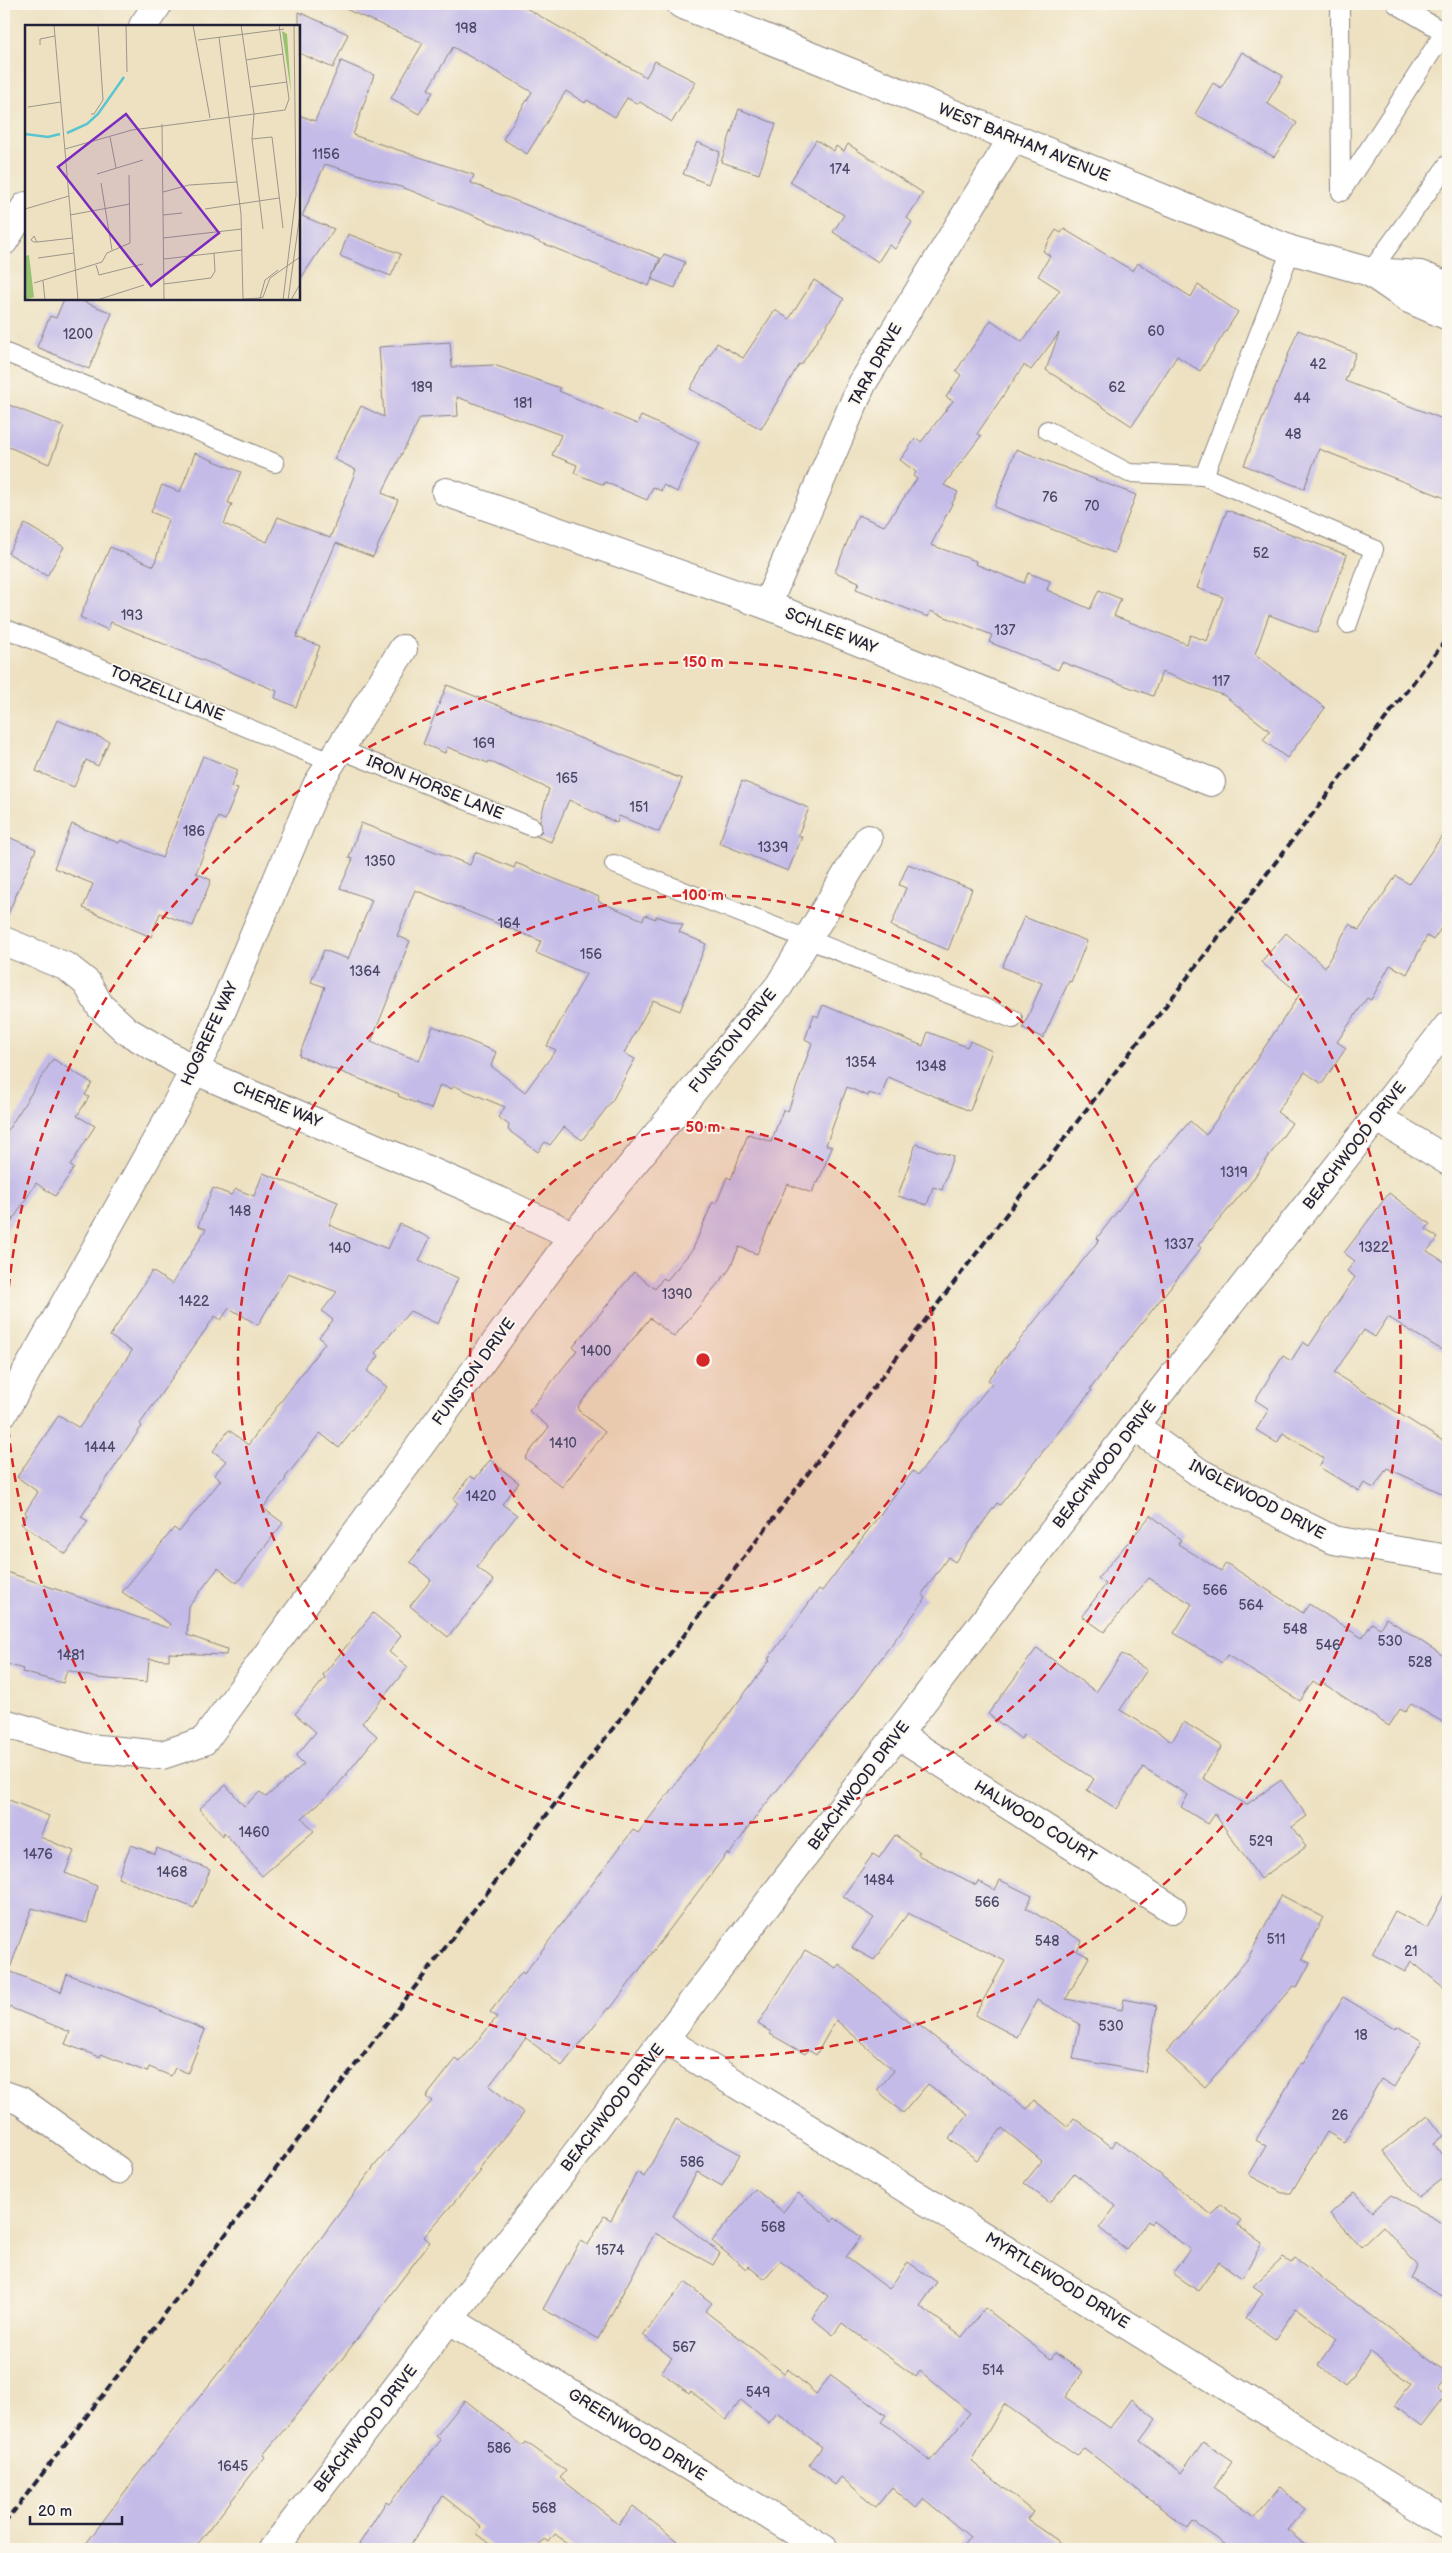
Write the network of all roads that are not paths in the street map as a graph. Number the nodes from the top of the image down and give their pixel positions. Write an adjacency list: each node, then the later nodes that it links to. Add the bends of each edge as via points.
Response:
1 (158, 4): 5 (street)
2 (681, 4): 7 (street, WEST BARHAM AVENUE)
3 (1340, 4): 6 (lane, via 1341,192)
4 (1396, 4): 6 (lane)
5 (145, 25)
6 (1446, 30)
7 (1012, 139): 11 (street, WEST BARHAM AVENUE); 20 (street, TARA DRIVE, via 862,384)
8 (1448, 164): 12 (lane)
9 (25, 208): 10 (street)
10 (4, 241)
11 (1291, 250): 12 (street, WEST BARHAM AVENUE); 18 (lane)
12 (1370, 272): 13 (street, WEST BARHAM AVENUE, via 1420,275); 14 (street, WEST BARHAM AVENUE, via 1409,299)
13 (1448, 286)
14 (1448, 316)
15 (4, 352): 17 (lane)
16 (1047, 430): 18 (lane, via 1129,473)
17 (275, 463)
18 (1204, 476): 21 (lane, via 1374,548)
19 (446, 492): 20 (street, SCHLEE WAY)
20 (767, 605): 25 (street, SCHLEE WAY)
21 (1348, 624)
22 (4, 628): 24 (lane, TORZELLI LANE)
23 (403, 650): 24 (street, HOGREFE WAY)
24 (335, 756): 26 (lane, IRON HORSE LANE); 33 (street, HOGREFE WAY, via 316,785 214,1030)
25 (1211, 782)
26 (532, 827)
27 (868, 839): 29 (street, FUNSTON DRIVE)
28 (614, 864): 29 (lane)
29 (806, 940): 31 (lane); 36 (street, FUNSTON DRIVE, via 778,986)
30 (4, 941): 33 (street, CHERIE WAY, via 66,968 87,983 100,1006 127,1031)
31 (1013, 1019)
32 (1448, 1026): 34 (street, BEACHWOOD DRIVE)
33 (194, 1070): 36 (street, CHERIE WAY, via 502,1202); 37 (street, HOGREFE WAY)
34 (1378, 1118): 35 (street); 38 (street, BEACHWOOD DRIVE)
35 (1448, 1160)
36 (572, 1238): 40 (street, FUNSTON DRIVE, via 204,1741 162,1755 88,1748)
37 (4, 1412)
38 (1134, 1426): 39 (street, INGLEWOOD DRIVE, via 1200,1473 1333,1540); 41 (street, BEACHWOOD DRIVE)
39 (1448, 1559)
40 (4, 1723)
41 (898, 1735): 42 (street, HALWOOD COURT); 43 (street, BEACHWOOD DRIVE)
42 (1172, 1909)
43 (665, 2040): 46 (street, BEACHWOOD DRIVE); 47 (street, MYRTLEWOOD DRIVE)
44 (4, 2094): 45 (street, via 21,2101)
45 (118, 2170)
46 (450, 2320): 48 (street, BEACHWOOD DRIVE); 49 (street, GREENWOOD DRIVE)
47 (1448, 2523)
48 (273, 2549)
49 (824, 2549)

